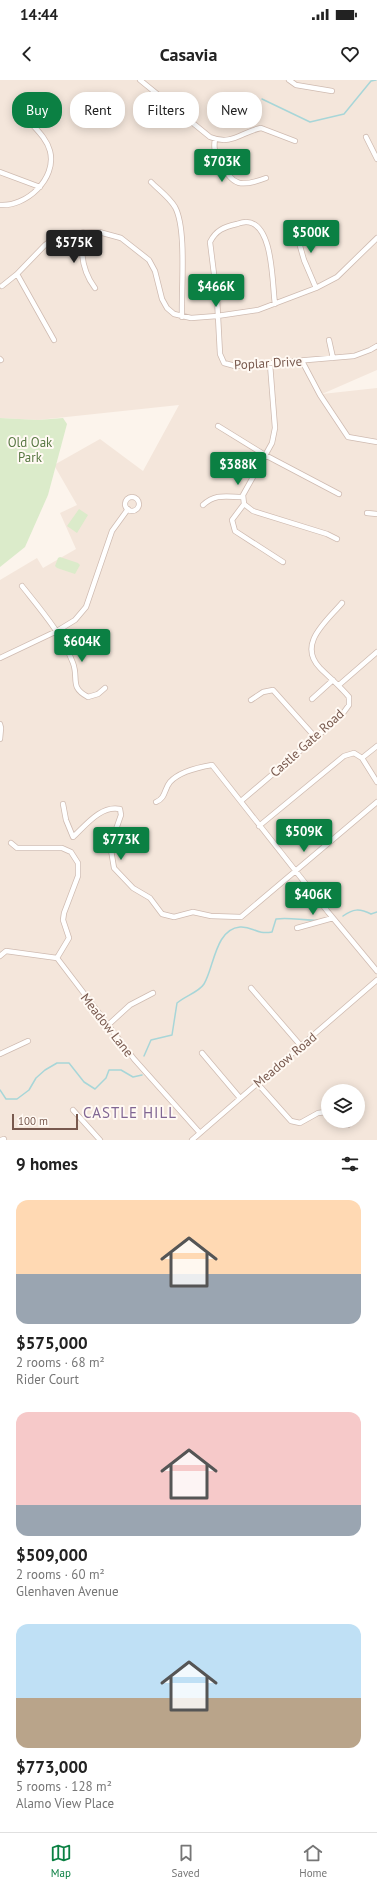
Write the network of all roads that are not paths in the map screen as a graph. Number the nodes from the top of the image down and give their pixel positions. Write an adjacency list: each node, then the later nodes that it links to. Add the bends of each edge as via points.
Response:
1 (140, 80): 6 (street)
2 (288, 80): 3 (street, via 296,85)
3 (332, 90)
4 (35, 128): 12 (street, via 45,140 50,152 50,165)
5 (366, 137): 8 (street)
6 (215, 139): 7 (street, via 229,140 261,128); 10 (street, via 214,149 227,176 234,181 250,184)
7 (295, 141)
8 (377, 159)
9 (0, 172): 12 (street)
10 (266, 178)
11 (152, 182): 23 (street, via 172,203 179,219)
12 (40, 187): 13 (street, via 16,203)
13 (0, 205)
14 (294, 225): 20 (street, via 304,260)
15 (83, 232): 17 (street, via 56,237); 19 (street, via 82,262); 23 (street, via 111,235 130,244 152,265 162,300 167,308)
16 (377, 238): 20 (street, via 337,277)
17 (17, 274): 18 (street); 24 (street)
18 (2, 286)
19 (95, 288)
20 (316, 288): 21 (street)
21 (275, 304): 22 (street, via 258,310); 22 (street, Poplar Drive, via 270,252 260,230 254,224 246,222 220,229 210,242)
22 (217, 316): 23 (street); 29 (street, Poplar Drive, via 220,354 224,363 235,366)
23 (182, 317)
24 (54, 340)
25 (330, 340): 27 (street)
26 (377, 346): 27 (street, Poplar Drive, via 354,356)
27 (333, 358): 28 (street, Poplar Drive)
28 (302, 361): 29 (street, Poplar Drive); 31 (street, via 320,395 348,437)
29 (270, 364): 32 (street, via 275,428 272,443)
30 (218, 426): 32 (street)
31 (377, 442)
32 (265, 454): 33 (street); 34 (street)
33 (339, 494)
34 (243, 497): 35 (street); 36 (street, via 210,498)
35 (244, 504): 40 (street, via 253,511); 41 (street, via 232,520 235,531)
36 (203, 505)
37 (128, 509): 44 (street, via 112,531 86,607 75,620)
38 (367, 513): 39 (street)
39 (377, 514)
40 (337, 539)
41 (283, 562)
42 (22, 586): 44 (street)
43 (342, 604): 47 (street, Castle Gate Road, via 320,628 310,648 319,667)
44 (57, 631): 46 (street); 49 (street, via 74,665 75,686 80,693 88,697 98,694)
45 (377, 652): 48 (street)
46 (0, 658)
47 (333, 680): 48 (street, Castle Gate Road); 50 (street)
48 (339, 685): 53 (street, Castle Gate Road, via 349,697 349,705 341,716)
49 (104, 688)
50 (312, 699)
51 (251, 700): 53 (street, via 263,692 273,690)
52 (0, 724): 54 (street)
53 (316, 738): 58 (street, Castle Gate Road)
54 (0, 739)
55 (377, 746): 56 (street)
56 (362, 758): 57 (street); 62 (street, via 354,753 344,756)
57 (377, 782)
58 (241, 801): 59 (street, via 212,765 194,769 172,780 163,798); 62 (street)
59 (156, 802)
60 (377, 802): 64 (street)
61 (63, 804): 64 (street, via 73,838 103,810 112,807 120,809 121,815 111,850 114,868 133,888 150,898 162,914 174,917 193,912 211,916 241,917)
62 (259, 826): 64 (street)
63 (11, 843): 68 (street, via 17,848 62,848 71,852 78,864 78,876 63,920 69,938)
64 (296, 870): 65 (street)
65 (333, 918): 66 (street); 69 (street)
66 (297, 928)
67 (0, 956): 68 (street, via 6,951)
68 (57, 958): 73 (street, Meadow Lane)
69 (377, 971)
70 (377, 980): 75 (street, Meadow Road)
71 (251, 988): 75 (street)
72 (153, 993): 73 (street, via 130,1005)
73 (107, 1026): 82 (street, Meadow Lane)
74 (28, 1041): 77 (street)
75 (301, 1046): 78 (street, Meadow Road)
76 (202, 1053): 79 (street)
77 (0, 1054)
78 (257, 1083): 79 (street, Meadow Road); 81 (street, via 291,1121 300,1123)
79 (240, 1098): 82 (street, Meadow Road)
80 (73, 1110): 83 (street)
81 (321, 1113)
82 (200, 1133): 84 (street, Meadow Road)
83 (100, 1140)
84 (192, 1140)

